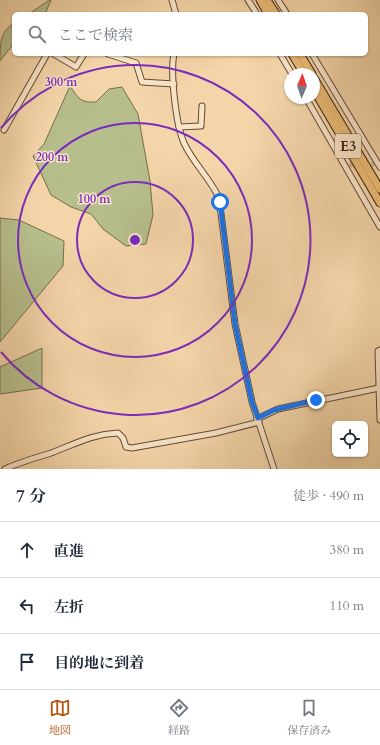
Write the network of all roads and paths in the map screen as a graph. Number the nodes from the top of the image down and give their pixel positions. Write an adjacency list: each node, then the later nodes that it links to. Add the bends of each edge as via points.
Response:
1 (172, 0): 6 (street)
2 (248, 0): 7 (street)
3 (260, 0): 8 (highway)
4 (267, 0): 9 (highway)
5 (278, 0): 10 (street)
6 (175, 12)
7 (256, 12)
8 (267, 12)
9 (275, 12)
10 (286, 12)
11 (46, 56): 29 (street)
12 (57, 56): 13 (street, via 76,67)
13 (83, 56)
14 (114, 56): 23 (street, via 136,63 142,82)
15 (174, 56): 23 (street)
16 (281, 56): 20 (street)
17 (293, 56): 21 (highway)
18 (301, 56): 22 (highway)
19 (313, 56): 30 (street)
20 (288, 68)
21 (300, 68)
22 (308, 68)
23 (174, 84): 28 (street)
24 (320, 88): 31 (highway, E3)
25 (320, 100): 32 (highway, E3)
26 (310, 104): 33 (street, via 347,165)
27 (202, 106): 28 (street, via 201,126)
28 (179, 127): 36 (street, via 185,144 211,182 220,202 235,324)
29 (4, 130)
30 (378, 165)
31 (380, 189)
32 (380, 203)
33 (380, 227)
34 (380, 350): 35 (street)
35 (379, 388): 36 (street, via 278,409); 37 (street)
36 (258, 420): 38 (street, via 192,438 132,448 126,447 123,438 118,434 96,436 23,460); 39 (street)
37 (380, 420)
38 (5, 469)
39 (274, 469)

